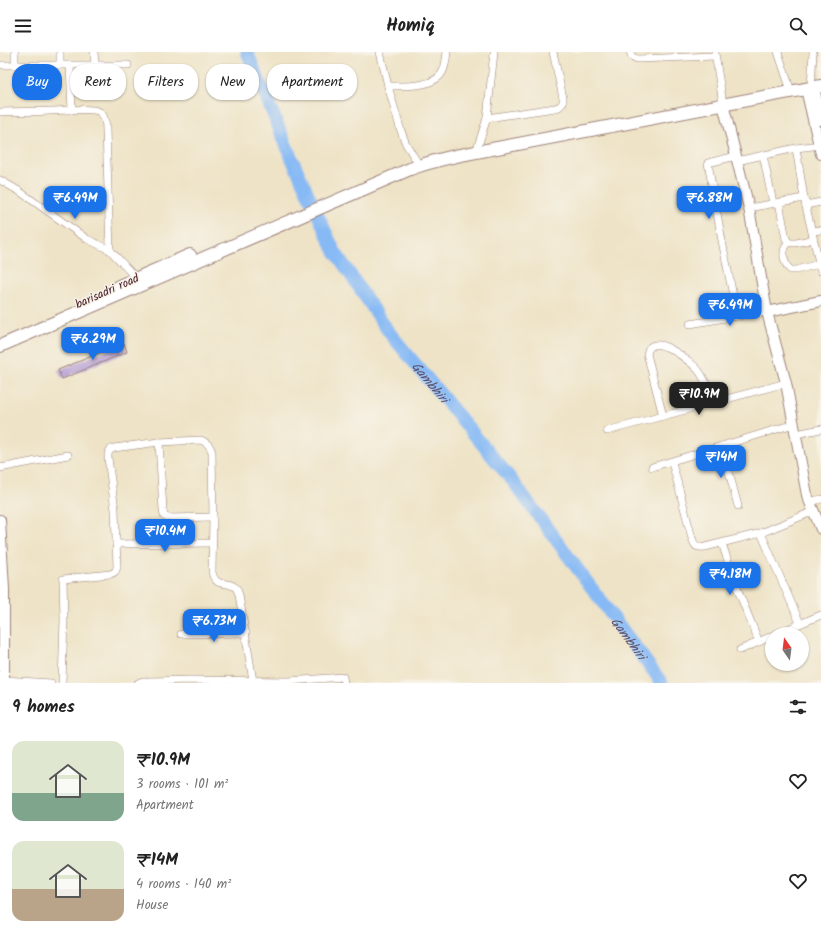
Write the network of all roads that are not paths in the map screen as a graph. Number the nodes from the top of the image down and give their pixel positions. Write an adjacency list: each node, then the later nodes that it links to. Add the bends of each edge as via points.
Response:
1 (15, 52): 12 (street)
2 (60, 52): 13 (street)
3 (94, 52): 14 (street)
4 (380, 52): 19 (street)
5 (447, 52): 19 (street, via 443,71 433,81 408,86)
6 (494, 52): 26 (street)
7 (553, 52): 26 (street, via 563,103 555,108)
8 (630, 52): 11 (street, via 631,56 638,59)
9 (778, 52): 21 (street)
10 (813, 52): 20 (street)
11 (715, 54): 23 (street)
12 (15, 64)
13 (60, 64)
14 (95, 64)
15 (2, 65): 16 (street)
16 (12, 65)
17 (62, 65): 18 (street)
18 (70, 65)
19 (388, 86): 34 (street, via 401,131)
20 (813, 88): 21 (main road); 27 (main road); 29 (main road)
21 (791, 91): 23 (main road)
22 (72, 100): 24 (street)
23 (723, 104): 30 (main road); 33 (main road)
24 (72, 110): 25 (street); 44 (street, via 95,110 100,112 105,123)
25 (0, 112)
26 (487, 118): 30 (street)
27 (821, 120)
28 (796, 148): 29 (street); 31 (street); 36 (street)
29 (820, 148)
30 (476, 152): 32 (main road)
31 (763, 155): 33 (street); 38 (street)
32 (445, 158): 34 (main road, via 436,156); 46 (main road, via 410,169)
33 (736, 158): 39 (main road); 50 (street, via 708,163)
34 (416, 160): 46 (main road)
35 (0, 180): 44 (street, via 87,239)
36 (805, 202): 37 (street); 38 (street); 41 (street)
37 (821, 202)
38 (776, 203): 39 (street); 43 (street)
39 (749, 208): 49 (main road)
40 (821, 230): 41 (street)
41 (812, 231): 42 (street)
42 (813, 239): 43 (street); 45 (street)
43 (788, 242): 45 (street, via 784,255 786,265 791,270)
44 (110, 250): 47 (street)
45 (820, 268)
46 (153, 275): 47 (main road, barisadri road); 53 (main road, barisadri road)
47 (136, 278): 52 (main road, barisadri road)
48 (821, 301): 49 (main road)
49 (767, 312): 50 (street); 54 (main road)
50 (737, 316): 51 (street)
51 (690, 324)
52 (0, 340)
53 (0, 346)
54 (786, 383): 55 (street); 58 (main road)
55 (715, 402): 56 (street); 56 (street, via 703,378 692,364 667,347 652,345 647,354)
56 (663, 416): 59 (street)
57 (821, 428): 58 (street)
58 (795, 429): 61 (street); 68 (main road, via 807,495)
59 (607, 431)
60 (159, 442): 69 (street, via 164,516); 69 (street, via 201,440 211,447); 76 (street, via 114,448 108,454 115,510)
61 (722, 446): 63 (street); 67 (street)
62 (68, 454): 65 (street)
63 (672, 462): 64 (street); 74 (street, via 694,544 699,548)
64 (652, 467)
65 (0, 468)
66 (821, 499): 68 (street)
67 (738, 506)
68 (812, 506): 71 (main road); 72 (street)
69 (213, 517): 73 (street)
70 (0, 520): 75 (main road)
71 (821, 529)
72 (761, 533): 74 (street); 79 (street)
73 (213, 543): 76 (street); 81 (street, via 213,577 221,584 230,584 237,589)
74 (722, 543): 84 (street)
75 (1, 544): 77 (main road)
76 (116, 544): 92 (street, via 117,567 113,573 63,579)
77 (2, 589): 87 (main road)
78 (821, 615): 79 (street)
79 (800, 623): 80 (street)
80 (791, 627)
81 (246, 632): 82 (street); 86 (street)
82 (181, 634)
83 (765, 639): 84 (street)
84 (759, 642): 85 (street)
85 (740, 650)
86 (254, 681): 89 (street); 90 (street)
87 (4, 682): 91 (street)
88 (181, 682): 89 (street); 93 (street)
89 (244, 682)
90 (289, 682): 94 (street, via 343,677)
91 (51, 683)
92 (62, 683)
93 (138, 683)
94 (344, 683)

